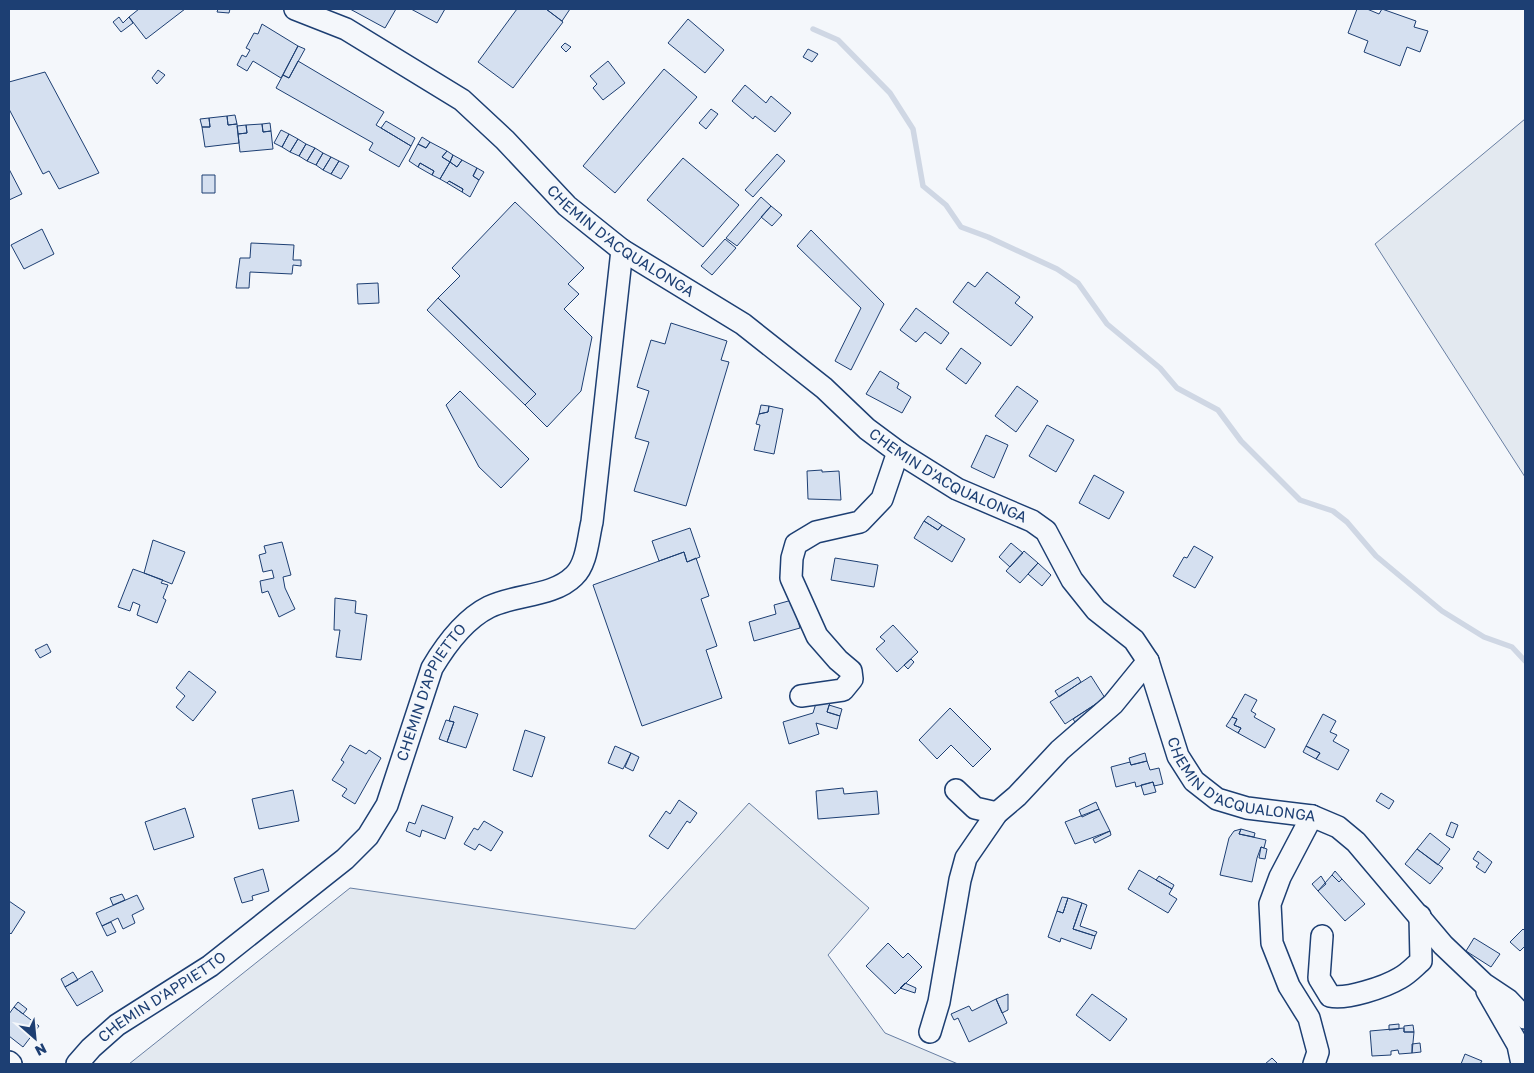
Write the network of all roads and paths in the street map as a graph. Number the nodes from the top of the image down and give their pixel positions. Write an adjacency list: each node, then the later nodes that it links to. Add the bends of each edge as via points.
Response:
1 (295, 9): 2 (street, CHEMIN D'ACQUALONGA, via 346,29 462,100 568,206)
2 (622, 250): 3 (street, CHEMIN D'ACQUALONGA, via 743,324); 15 (street, CHEMIN D'APPIETTO, via 592,522 585,555 575,575 561,585 489,607 461,630 439,656 432,668 387,805 368,836 345,859 210,966 117,1024)
3 (898, 452): 4 (street, CHEMIN D'ACQUALONGA, via 958,489 1032,521 1046,531 1072,580 1096,610 1134,640); 5 (street, via 882,499 860,522 816,532 796,544 790,578 817,636 851,671 852,680 843,690)
4 (1148, 661): 7 (street, via 1113,704 1060,750); 8 (street, CHEMIN D'ACQUALONGA, via 1178,756 1194,781 1217,798 1247,808)
5 (801, 696)
6 (956, 790): 7 (street, via 975,808)
7 (997, 813): 14 (street, via 966,858 939,1002)
8 (1312, 816): 9 (street, CHEMIN D'ACQUALONGA, via 1338,827 1356,842); 16 (street, via 1280,877 1270,904 1272,943 1289,986 1309,1018 1318,1052)
9 (1420, 916): 10 (street, via 1421,961 1400,978 1373,990 1338,998 1330,996 1320,978); 11 (street, CHEMIN D'ACQUALONGA, via 1443,945)
10 (1322, 936)
11 (1484, 984): 12 (street, CHEMIN D'ACQUALONGA); 17 (street, via 1518,1045)
12 (1516, 1001): 13 (street, CHEMIN D'ACQUALONGA)
13 (1525, 1018)
14 (930, 1032)
15 (77, 1064)
16 (1314, 1064)
17 (1522, 1064)

